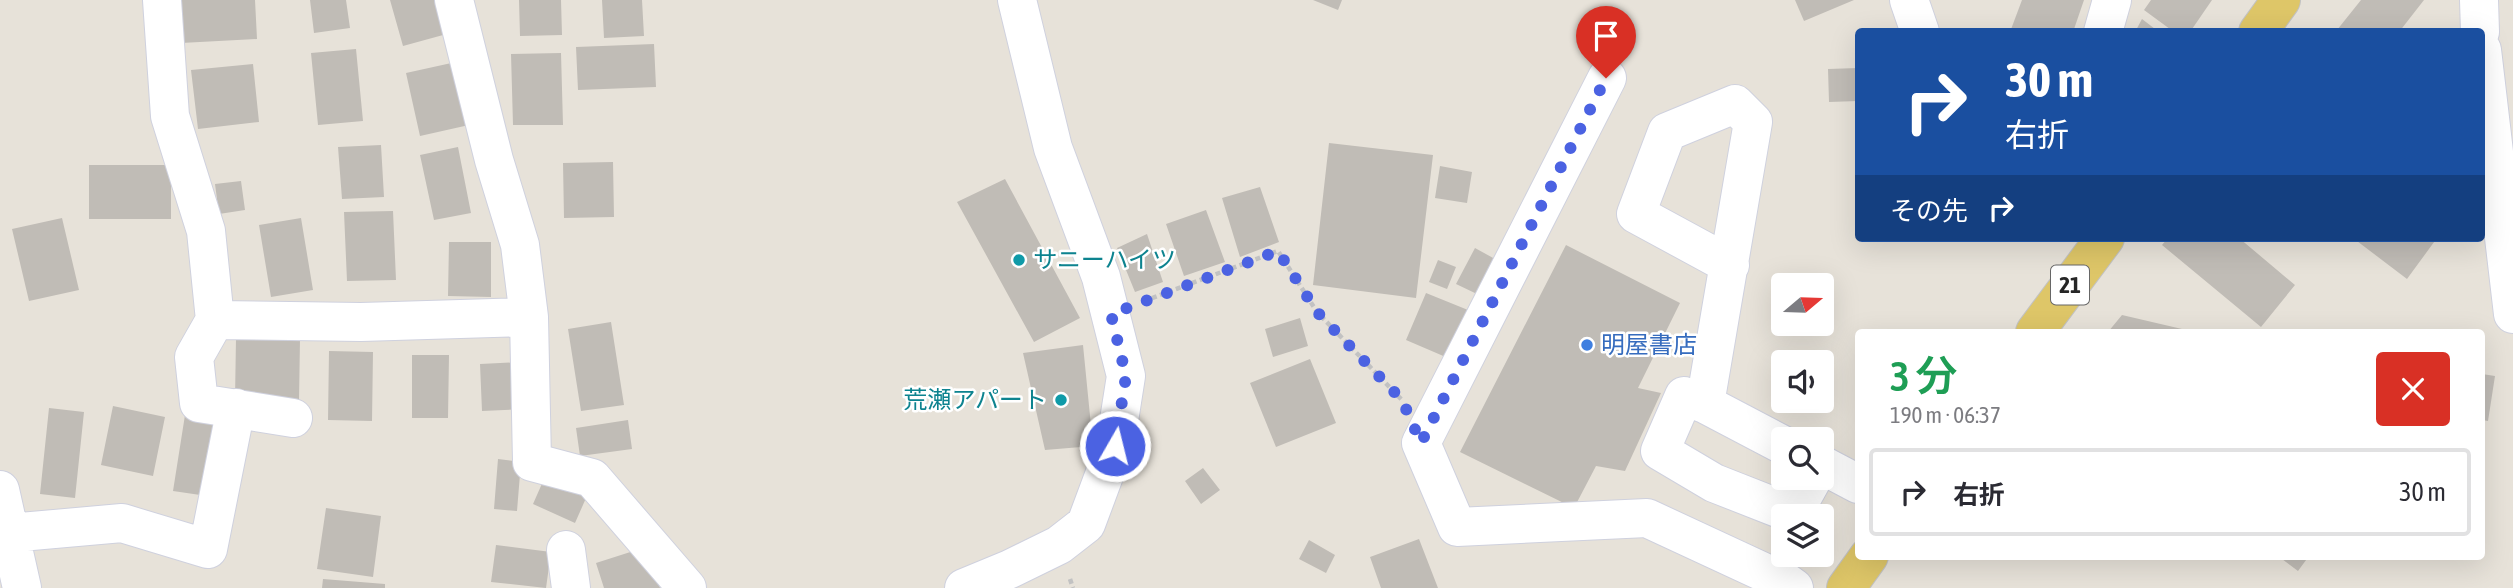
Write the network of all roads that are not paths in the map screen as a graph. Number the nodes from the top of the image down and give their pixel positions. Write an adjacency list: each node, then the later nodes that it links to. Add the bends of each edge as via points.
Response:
1 (162, 0): 18 (street, via 170,116 206,231)
2 (454, 0): 17 (street, via 520,245)
3 (1017, 0): 36 (street, via 1053,148 1101,277 1126,376 1115,446 1086,524 1059,544)
4 (1909, 0): 8 (street)
5 (2112, 0): 9 (street)
6 (2281, 0): 10 (main road)
7 (2479, 0): 11 (street)
8 (1919, 28)
9 (2104, 28)
10 (2261, 28)
11 (2480, 28)
12 (2485, 76): 16 (street)
13 (1606, 78): 30 (street, via 1421,443 1457,527 1647,518)
14 (2102, 242): 19 (main road, 21)
15 (1730, 265): 20 (street)
16 (2513, 314)
17 (529, 317): 18 (street); 35 (street, via 532,462 592,478)
18 (215, 320): 21 (street, via 194,357 199,402)
19 (2037, 329)
20 (1705, 404): 23 (street); 26 (street, via 1684,396 1660,451)
21 (236, 408): 22 (street); 29 (street, via 208,549 122,523)
22 (293, 418)
23 (1771, 439)
24 (1834, 471): 25 (street)
25 (1855, 482)
26 (1714, 483): 28 (street, via 1793,514); 30 (street)
27 (0, 490): 29 (street)
28 (1806, 490)
29 (9, 533): 33 (street)
30 (1685, 536): 37 (street)
31 (566, 550): 34 (street)
32 (1866, 560): 38 (main road)
33 (22, 588)
34 (571, 588)
35 (687, 588)
36 (964, 588)
37 (1794, 588)
38 (1846, 588)

